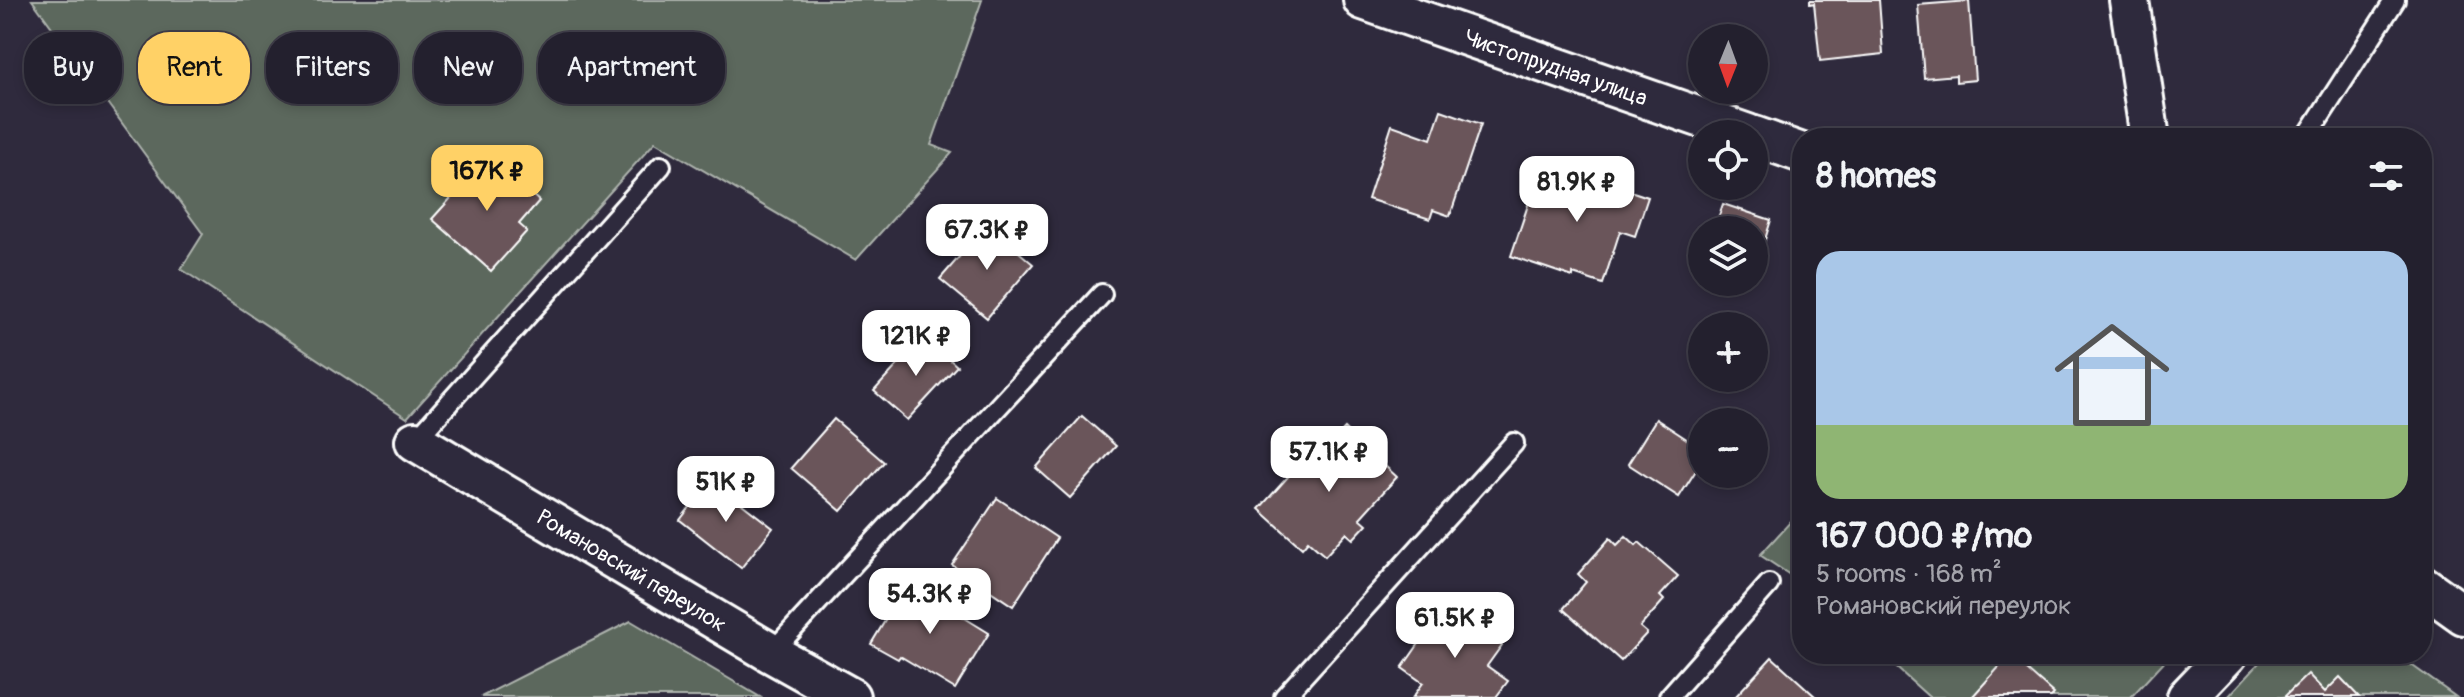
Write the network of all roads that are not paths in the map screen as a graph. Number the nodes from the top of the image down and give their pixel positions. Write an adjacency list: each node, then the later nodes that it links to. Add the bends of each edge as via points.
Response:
1 (2129, 0): 5 (street)
2 (2395, 0): 6 (lane)
3 (1376, 2): 4 (street, Чистопрудная улица)
4 (1709, 120)
5 (2148, 128)
6 (2312, 128)
7 (1768, 141): 8 (street, Чистопрудная улица)
8 (1792, 149)
9 (661, 166): 11 (lane)
10 (1102, 294): 16 (lane)
11 (415, 441): 16 (street, Романовский переулок)
12 (1514, 443): 19 (lane)
13 (1769, 584): 20 (lane)
14 (2432, 592): 15 (street)
15 (2464, 615)
16 (771, 653): 18 (street, Романовский переулок)
17 (2218, 664): 21 (street)
18 (850, 697)
19 (1284, 697)
20 (1669, 697)
21 (2187, 697)

